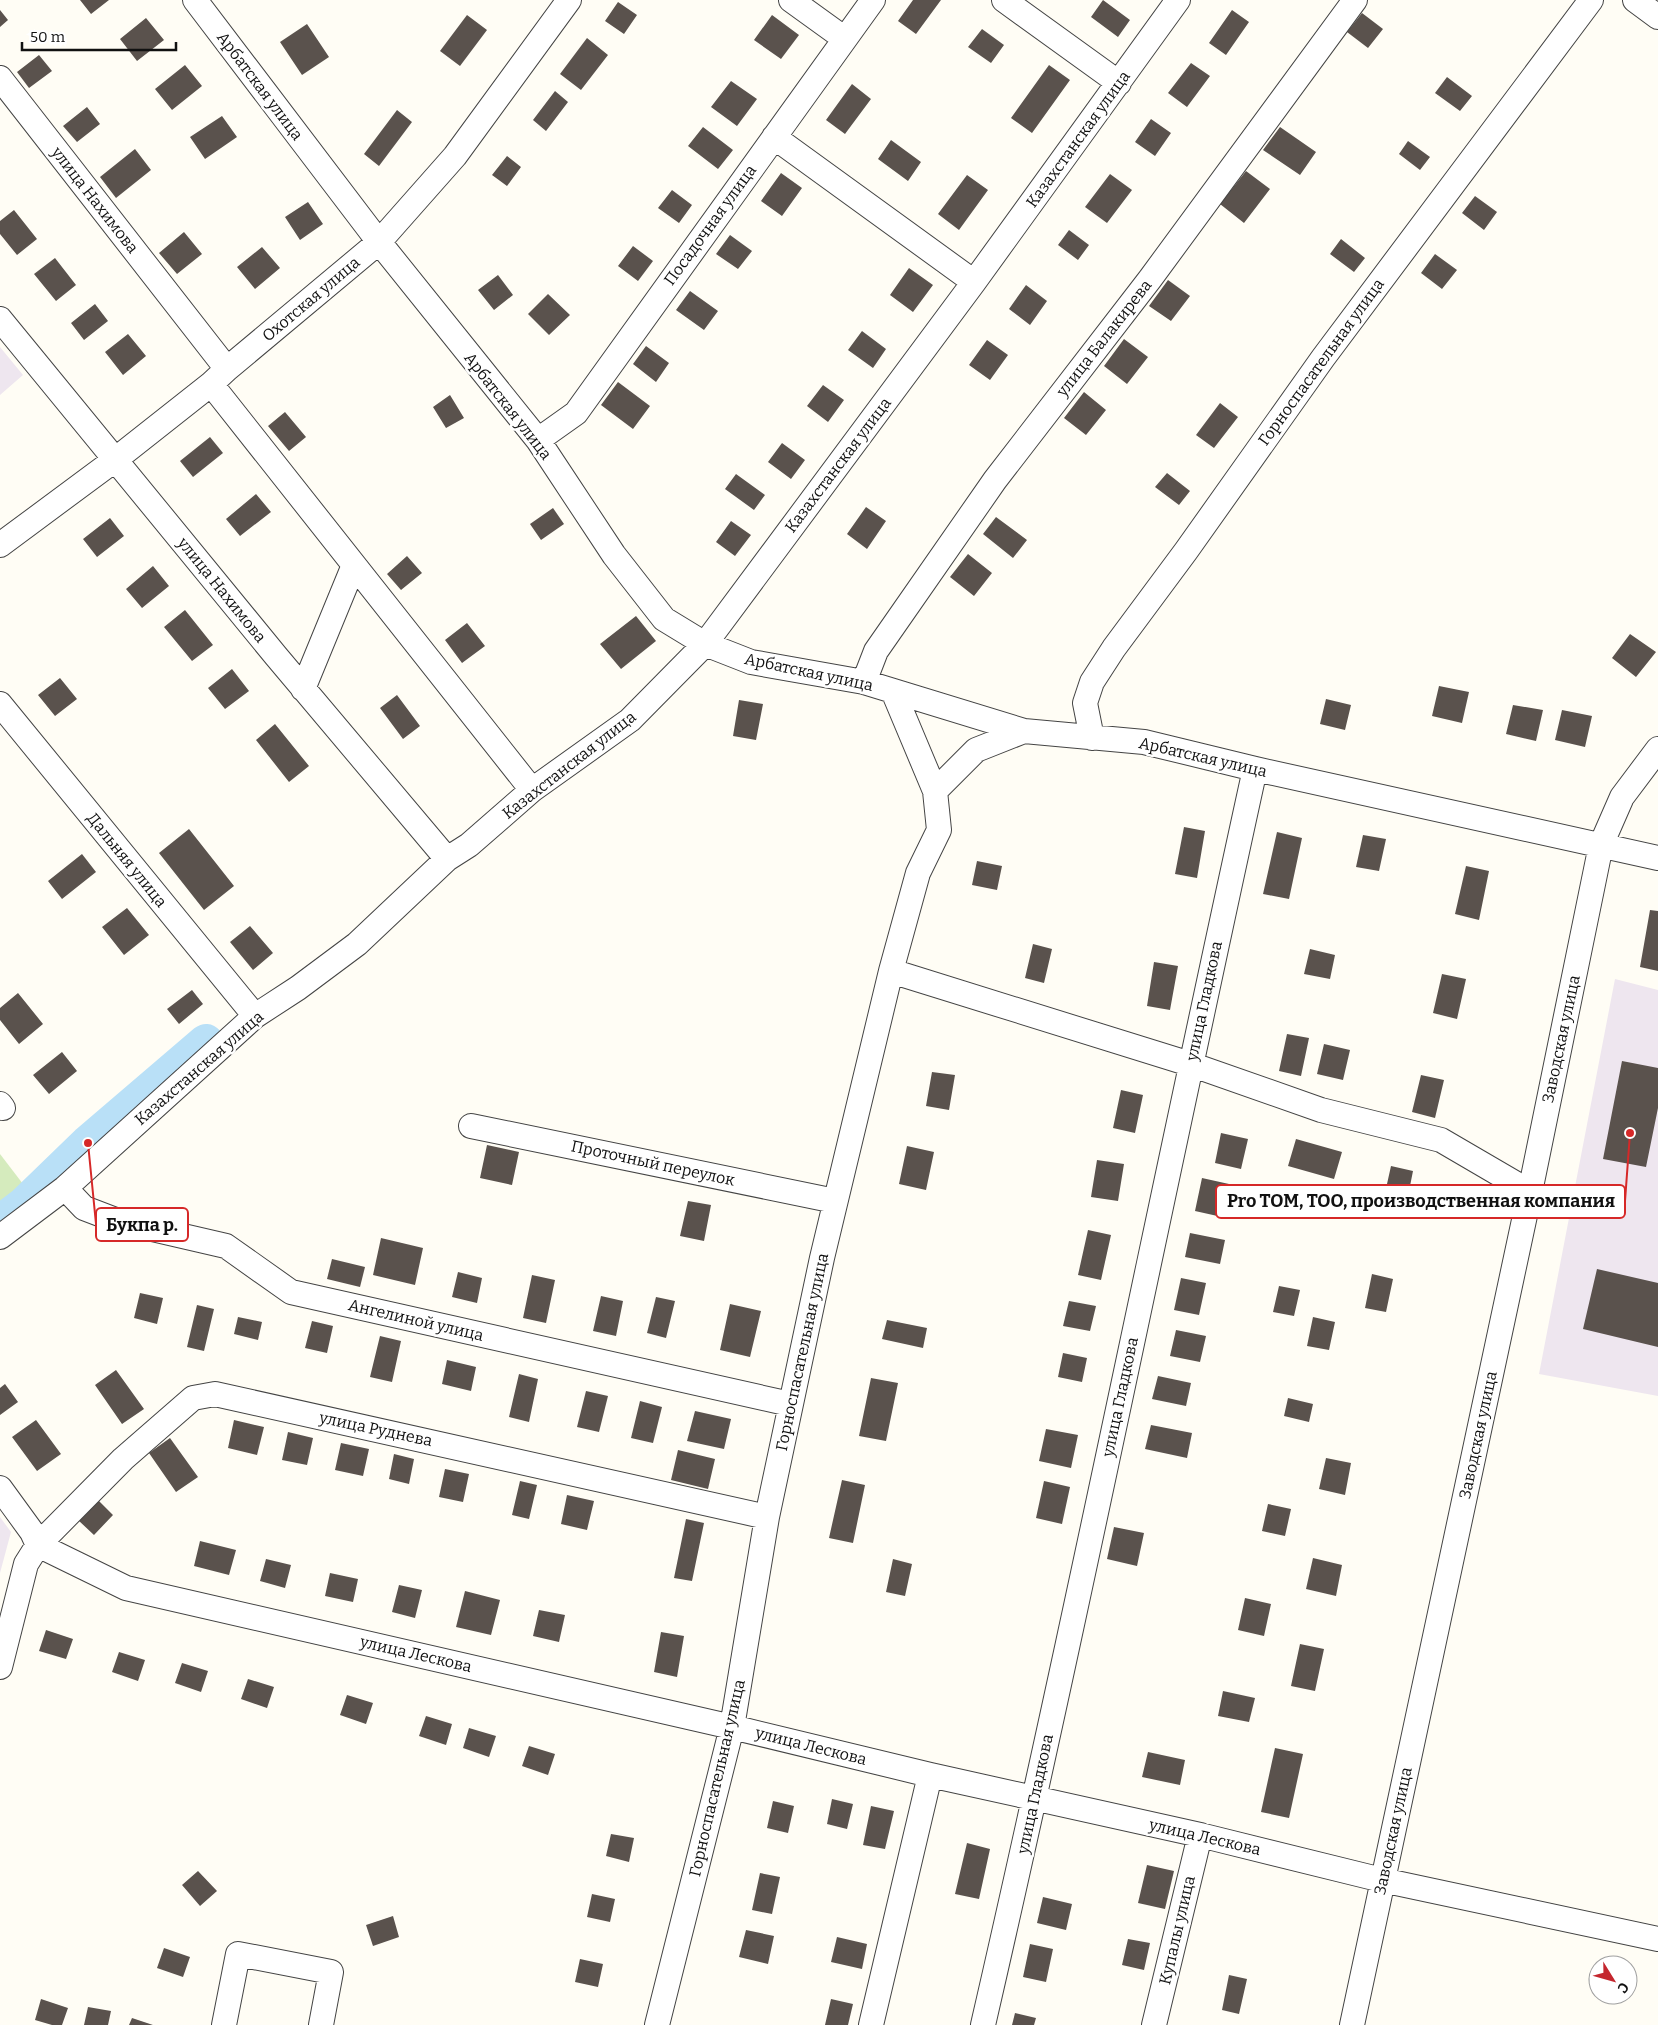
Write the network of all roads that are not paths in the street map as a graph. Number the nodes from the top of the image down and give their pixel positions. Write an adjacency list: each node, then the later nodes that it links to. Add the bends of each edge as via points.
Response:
1 (195, 0): 15 (street, Арбатская улица)
2 (569, 0): 15 (street, Охотская улица, via 455,156)
3 (791, 0): 11 (street)
4 (873, 0): 11 (street, Посадочная улица)
5 (1004, 0): 13 (street)
6 (1178, 0): 13 (street, Казахстанская улица)
7 (1355, 0): 24 (street, улица Балакирева, via 1150,279 995,480 876,651)
8 (1591, 0): 29 (street, Горноспасательная улица, via 1323,358 1114,648 1092,682 1085,703)
9 (1635, 0): 10 (street)
10 (1658, 17)
11 (845, 39): 14 (street, Посадочная улица)
12 (0, 78): 18 (street, улица Нахимова)
13 (1119, 83): 16 (street, Казахстанская улица)
14 (774, 137): 16 (street); 19 (street, Посадочная улица, via 576,413)
15 (379, 242): 18 (street, Охотская улица); 19 (street, Арбатская улица)
16 (974, 282): 23 (street, Казахстанская улица)
17 (0, 319): 20 (street, улица Нахимова)
18 (219, 376): 20 (street, Охотская улица); 22 (street, улица Нахимова)
19 (538, 440): 23 (street, Арбатская улица, via 614,555 664,619)
20 (116, 460): 21 (street, Охотская улица); 25 (street, улица Нахимова)
21 (0, 545)
22 (354, 565): 25 (street); 32 (street, улица Нахимова)
23 (705, 644): 24 (street, Арбатская улица, via 751,662); 32 (street, Казахстанская улица, via 630,720)
24 (864, 682): 26 (street, Арбатская улица)
25 (303, 689): 36 (street, улица Нахимова)
26 (893, 691): 28 (street, Арбатская улица); 33 (street, Горноспасательная улица)
27 (0, 704): 38 (street, Дальняя улица)
28 (1024, 731): 29 (street, Арбатская улица); 33 (street, via 976,750)
29 (1092, 738): 31 (street, Арбатская улица, via 1144,742)
30 (1658, 748): 34 (street, Заводская улица, via 1622,797)
31 (1256, 770): 34 (street, Арбатская улица); 39 (street, улица Гладкова)
32 (532, 790): 36 (street, Казахстанская улица, via 469,845)
33 (935, 792): 37 (street, Горноспасательная улица, via 939,830 918,874)
34 (1601, 845): 35 (street); 42 (street, Заводская улица)
35 (1658, 858)
36 (447, 859): 38 (street, Казахстанская улица, via 357,944)
37 (891, 971): 39 (street); 43 (street, Горноспасательная улица)
38 (254, 1016): 41 (street, Казахстанская улица)
39 (1190, 1064): 42 (street, via 1321,1110 1441,1140); 52 (street, улица Гладкова)
40 (471, 1126): 43 (street, Проточный переулок)
41 (65, 1188): 44 (street, Казахстанская улица); 45 (street, Ангелиной улица, via 84,1208 118,1221 226,1246 291,1292)
42 (1530, 1192): 54 (street, Заводская улица)
43 (835, 1201): 45 (street, Горноспасательная улица)
44 (0, 1236)
45 (790, 1404): 47 (street, Горноспасательная улица)
46 (0, 1488): 48 (street)
47 (766, 1517): 48 (street, улица Руднева, via 215,1394 193,1398 123,1459); 50 (street, Горноспасательная улица)
48 (38, 1545): 49 (street, улица Руднева, via 26,1564); 50 (street, улица Лескова, via 126,1588)
49 (0, 1667)
50 (732, 1727): 51 (street, улица Лескова); 58 (street, Горноспасательная улица)
51 (930, 1775): 52 (street, улица Лескова); 59 (street)
52 (1035, 1798): 53 (street, улица Лескова); 60 (street, улица Гладкова)
53 (1200, 1835): 54 (street, улица Лескова); 61 (street, Купалы улица)
54 (1382, 1880): 55 (street, улица Лескова); 62 (street, Заводская улица)
55 (1658, 1939)
56 (224, 2025): 57 (street, via 238,1954 331,1972)
57 (321, 2025)
58 (657, 2025)
59 (871, 2025)
60 (982, 2025)
61 (1154, 2025)
62 (1352, 2025)

